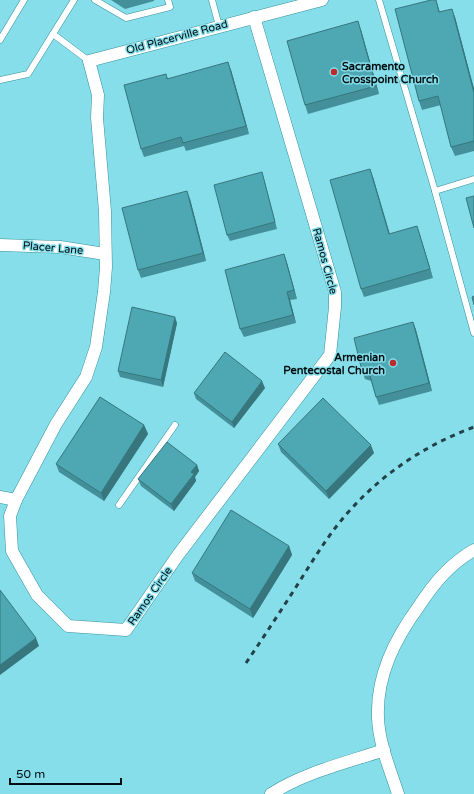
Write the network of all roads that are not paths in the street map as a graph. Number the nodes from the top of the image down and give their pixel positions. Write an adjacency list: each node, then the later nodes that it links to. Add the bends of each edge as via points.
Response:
1 (24, 0): 11 (lane)
2 (74, 0): 10 (lane)
3 (95, 0): 4 (lane, via 126,18 170,7)
4 (168, 0)
5 (212, 0): 9 (lane)
6 (322, 0): 8 (street, Old Placerville Road)
7 (380, 0): 15 (lane)
8 (254, 17): 9 (street, Old Placerville Road); 21 (street, Ramos Circle, via 335,292 336,307 330,355 178,555 126,630 68,626 37,595 12,551 10,516)
9 (219, 26): 12 (street, Old Placerville Road)
10 (53, 34): 12 (lane); 13 (lane, via 28,74)
11 (0, 40)
12 (89, 61): 17 (street, Ramos Circle, via 98,95 97,118)
13 (0, 80)
14 (474, 179): 15 (lane)
15 (435, 191): 18 (lane)
16 (0, 245): 17 (street, Placer Lane, via 60,247)
17 (105, 254): 21 (street, Ramos Circle, via 104,292 96,348 86,377 56,424)
18 (474, 333)
19 (175, 424): 22 (lane)
20 (0, 498): 21 (street)
21 (16, 500)
22 (119, 505)
23 (474, 550): 24 (street, via 439,578 408,622 391,653 384,670 378,702)
24 (384, 750): 25 (street, via 294,780); 26 (street)
25 (271, 794)
26 (398, 794)

